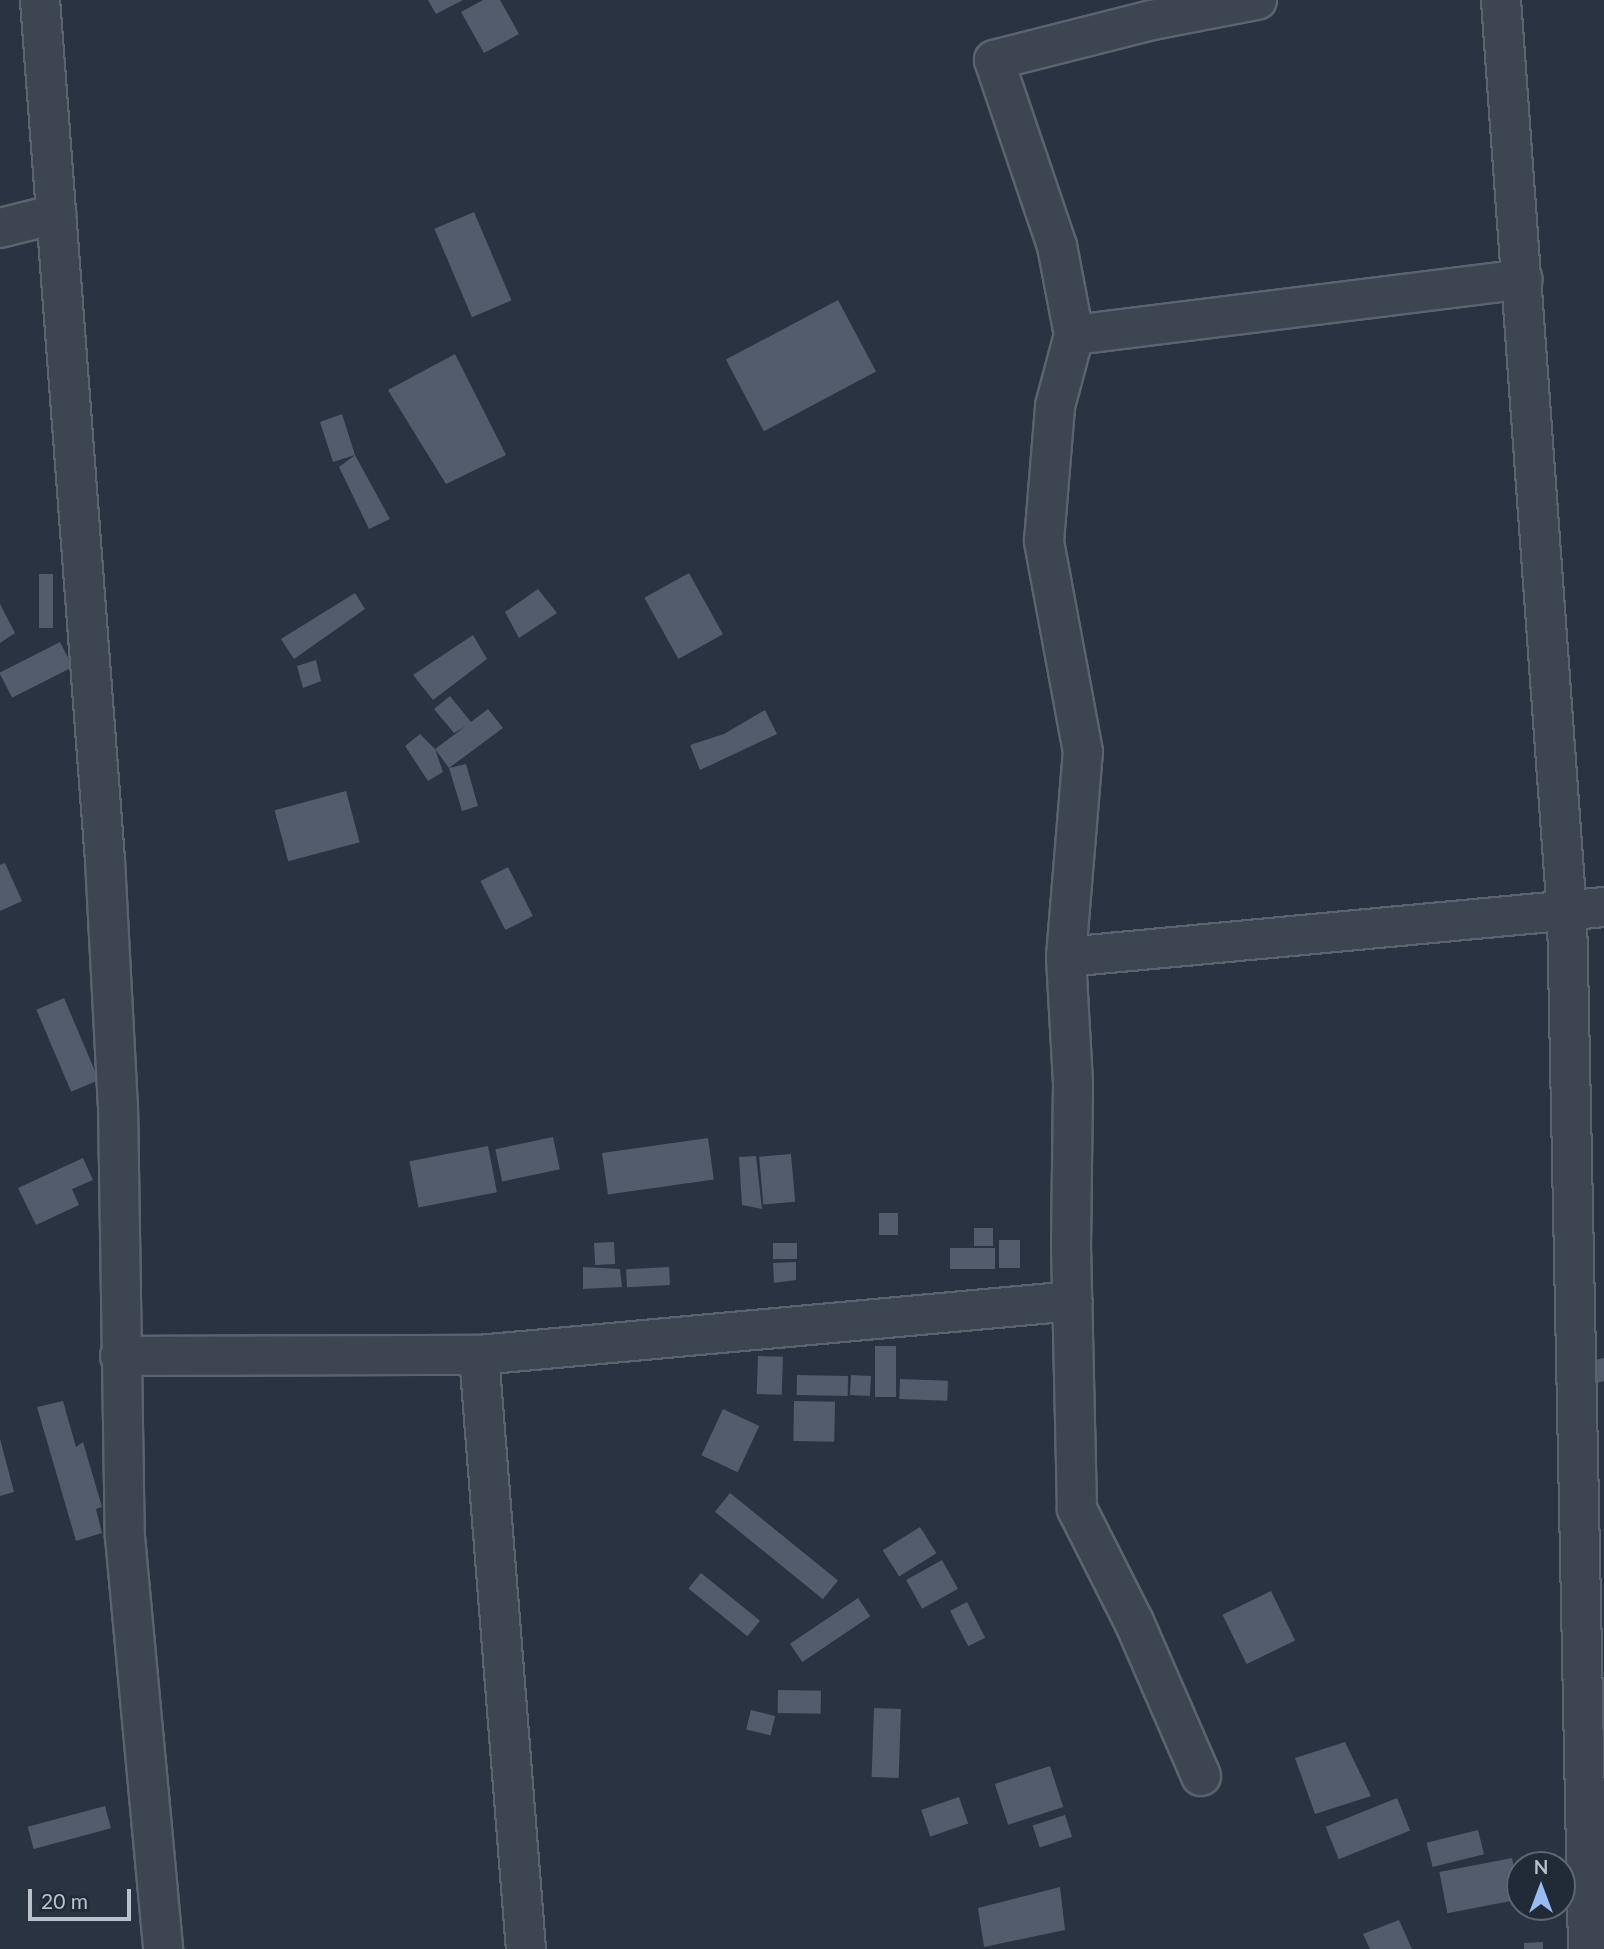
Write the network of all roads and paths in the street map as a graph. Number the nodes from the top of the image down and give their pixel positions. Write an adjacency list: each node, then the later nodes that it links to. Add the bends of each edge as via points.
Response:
1 (40, 0): 4 (street)
2 (1257, 0): 7 (street, via 1152,20 994,60 1057,246)
3 (1501, 0): 6 (street)
4 (57, 214): 5 (street); 12 (street, via 107,901 118,1105)
5 (0, 228)
6 (1522, 279): 7 (street); 8 (street)
7 (1074, 335): 9 (street, via 1055,406 1044,541 1083,752)
8 (1586, 910): 9 (street); 16 (street)
9 (1066, 957): 10 (street, via 1073,1083)
10 (1073, 1301): 11 (street); 13 (street, via 1077,1509 1135,1622)
11 (479, 1355): 12 (street); 15 (street)
12 (120, 1356): 14 (street, via 125,1537)
13 (1201, 1776)
14 (163, 1949)
15 (526, 1949)
16 (1588, 1949)

